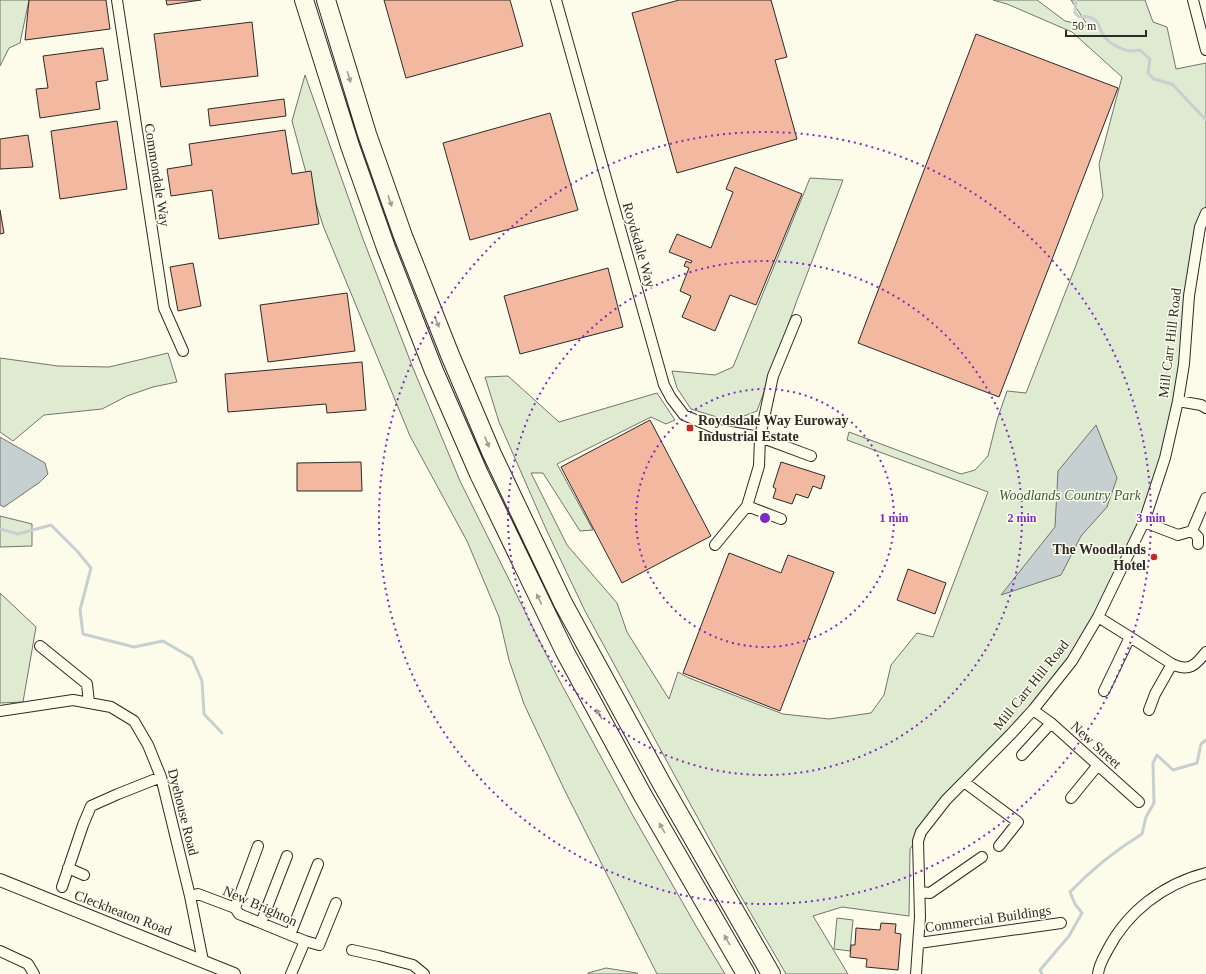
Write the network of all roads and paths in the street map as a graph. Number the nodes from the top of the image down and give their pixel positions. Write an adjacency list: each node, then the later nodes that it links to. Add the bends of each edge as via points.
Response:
1 (117, 0): 11 (street, Commondale Way, via 164,308)
2 (304, 0): 66 (highway, one-way to 2, via 642,794 565,652 479,474 434,371 386,248 350,146)
3 (326, 0): 7 (highway)
4 (332, 0): 7 (highway)
5 (556, 0): 14 (street, Roydsdale Way, via 664,385 684,415 719,430)
6 (1193, 0): 8 (street)
7 (340, 48): 67 (highway, one-way to 67, via 403,236 492,454 563,603 663,786)
8 (1206, 50)
9 (1206, 213): 12 (street, Mill Carr Hill Road, via 1200,227 1189,296 1184,364)
10 (796, 320): 14 (street, via 773,376)
11 (183, 351)
12 (1178, 401): 13 (street); 19 (street, Mill Carr Hill Road, via 1165,458)
13 (1206, 408)
14 (760, 437): 15 (street, Roydsdale Way); 17 (street, via 759,466)
15 (811, 456)
16 (1206, 498): 20 (street)
17 (747, 506): 18 (street); 22 (street)
18 (781, 518)
19 (1144, 522): 20 (street, via 1178,535); 23 (street, Mill Carr Hill Road)
20 (1192, 531): 21 (street, via 1198,537)
21 (1198, 544)
22 (714, 545)
23 (1098, 618): 24 (street); 30 (street, Mill Carr Hill Road, via 1072,661)
24 (1130, 637): 27 (street); 28 (street)
25 (40, 646): 29 (street, via 87,684)
26 (1206, 652): 27 (street, via 1192,666 1183,668)
27 (1172, 664): 31 (street)
28 (1104, 691)
29 (89, 703): 32 (street, Dyehouse Road, via 73,700); 36 (street, Dyehouse Road, via 111,707 134,721 148,745)
30 (1033, 710): 33 (street, New Street); 37 (street, Mill Carr Hill Road)
31 (1149, 710)
32 (0, 711)
33 (1051, 723): 34 (street); 35 (street, New Street)
34 (1022, 755)
35 (1098, 765): 38 (street); 39 (street, New Street)
36 (161, 777): 45 (street, via 91,806); 51 (street, Dyehouse Road)
37 (964, 782): 41 (street, via 1018,822); 50 (street, Mill Carr Hill Road, via 921,832 918,842)
38 (1071, 798)
39 (1139, 802)
40 (258, 846): 53 (street)
41 (999, 846)
42 (287, 856): 55 (street)
43 (982, 857): 50 (street, via 930,893)
44 (318, 864): 56 (street)
45 (68, 868): 47 (street); 49 (street)
46 (1206, 874): 69 (street, via 1194,876 1164,890 1134,912 1112,940 1099,966)
47 (84, 875)
48 (0, 880): 61 (street, Cleckheaton Road)
49 (62, 887)
50 (920, 892): 58 (street, Mill Carr Hill Road)
51 (190, 896): 53 (street, New Brighton, via 198,894); 61 (street, Dyehouse Road)
52 (336, 903): 57 (street, New Brighton, via 319,945)
53 (235, 908): 55 (street, New Brighton, via 239,914)
54 (1061, 922): 58 (street, Commercial Buildings)
55 (261, 923): 56 (street, New Brighton)
56 (290, 934): 57 (street, New Brighton)
57 (305, 941): 64 (street)
58 (919, 944): 68 (street, Mill Carr Hill Road)
59 (352, 950): 65 (street, via 413,965)
60 (0, 951): 62 (street, via 28,964)
61 (203, 961): 63 (street, Cleckheaton Road)
62 (34, 974)
63 (233, 974)
64 (291, 974)
65 (424, 974)
66 (746, 974)
67 (771, 974)
68 (916, 974)
69 (1098, 974)

